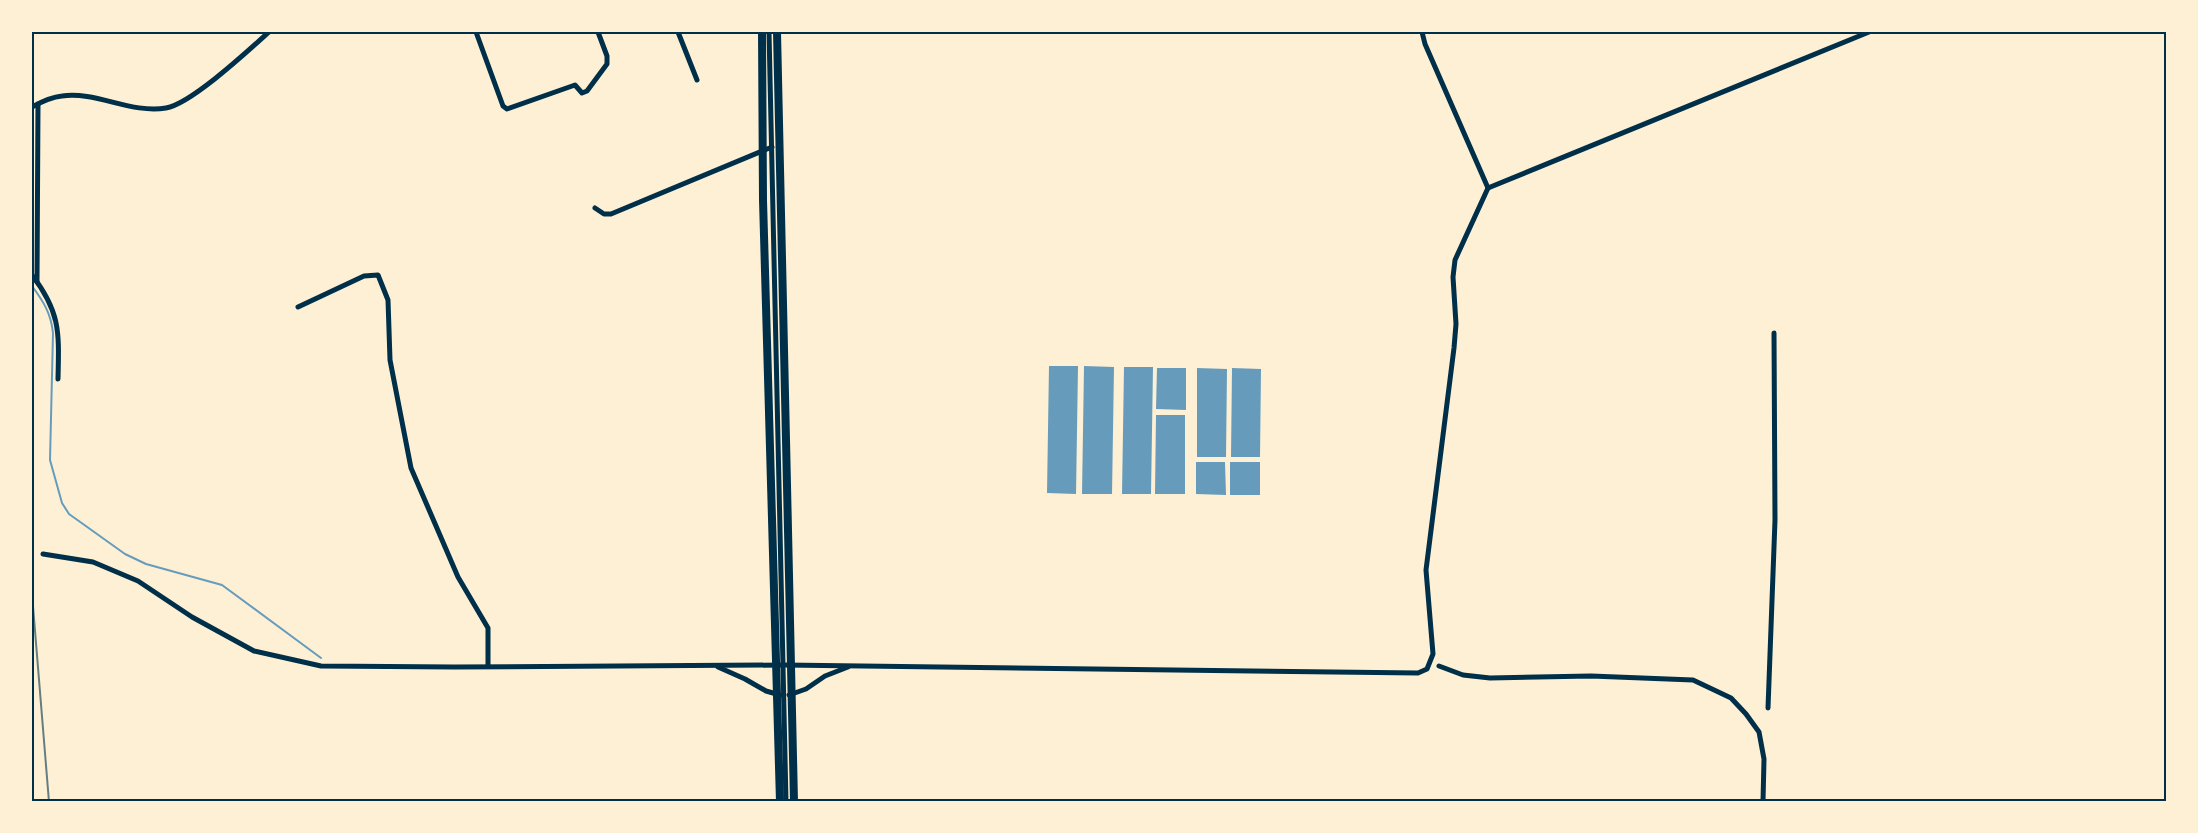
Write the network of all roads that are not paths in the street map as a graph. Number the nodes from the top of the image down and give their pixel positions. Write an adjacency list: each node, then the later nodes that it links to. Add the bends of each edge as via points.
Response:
1 (269, 32): 11 (street, via 233,64 177,105 165,109 63,95)
2 (476, 32): 3 (street, via 507,109 575,85 582,93 587,92 607,64)
3 (598, 32)
4 (678, 32): 10 (street)
5 (762, 32): 28 (highway)
6 (769, 32): 12 (street)
7 (777, 32): 30 (highway)
8 (1422, 32): 13 (street)
9 (1869, 32): 13 (street)
10 (697, 80)
11 (35, 105): 16 (street)
12 (772, 147): 14 (street, via 611,214); 22 (street)
13 (1488, 188): 24 (street, via 1453,270 1454,348 1426,570 1433,650 1427,669 1415,673)
14 (594, 208)
15 (32, 275): 16 (street)
16 (37, 282): 19 (street, via 56,319)
17 (298, 307): 23 (street, via 364,276 378,275 388,300 390,360 411,468 458,577 488,628)
18 (1774, 333): 27 (street, via 1775,520)
19 (58, 379)
20 (43, 554): 23 (street, via 93,562 138,581 254,651 321,666)
21 (713, 665): 22 (street); 23 (street); 26 (street)
22 (784, 665): 24 (street); 26 (street)
23 (488, 666)
24 (851, 666): 26 (street)
25 (1439, 666): 31 (street, via 1463,675 1491,678 1693,680 1731,698 1758,732 1764,759)
26 (785, 696): 29 (street)
27 (1768, 708)
28 (780, 801)
29 (786, 801)
30 (794, 801)
31 (1763, 801)

